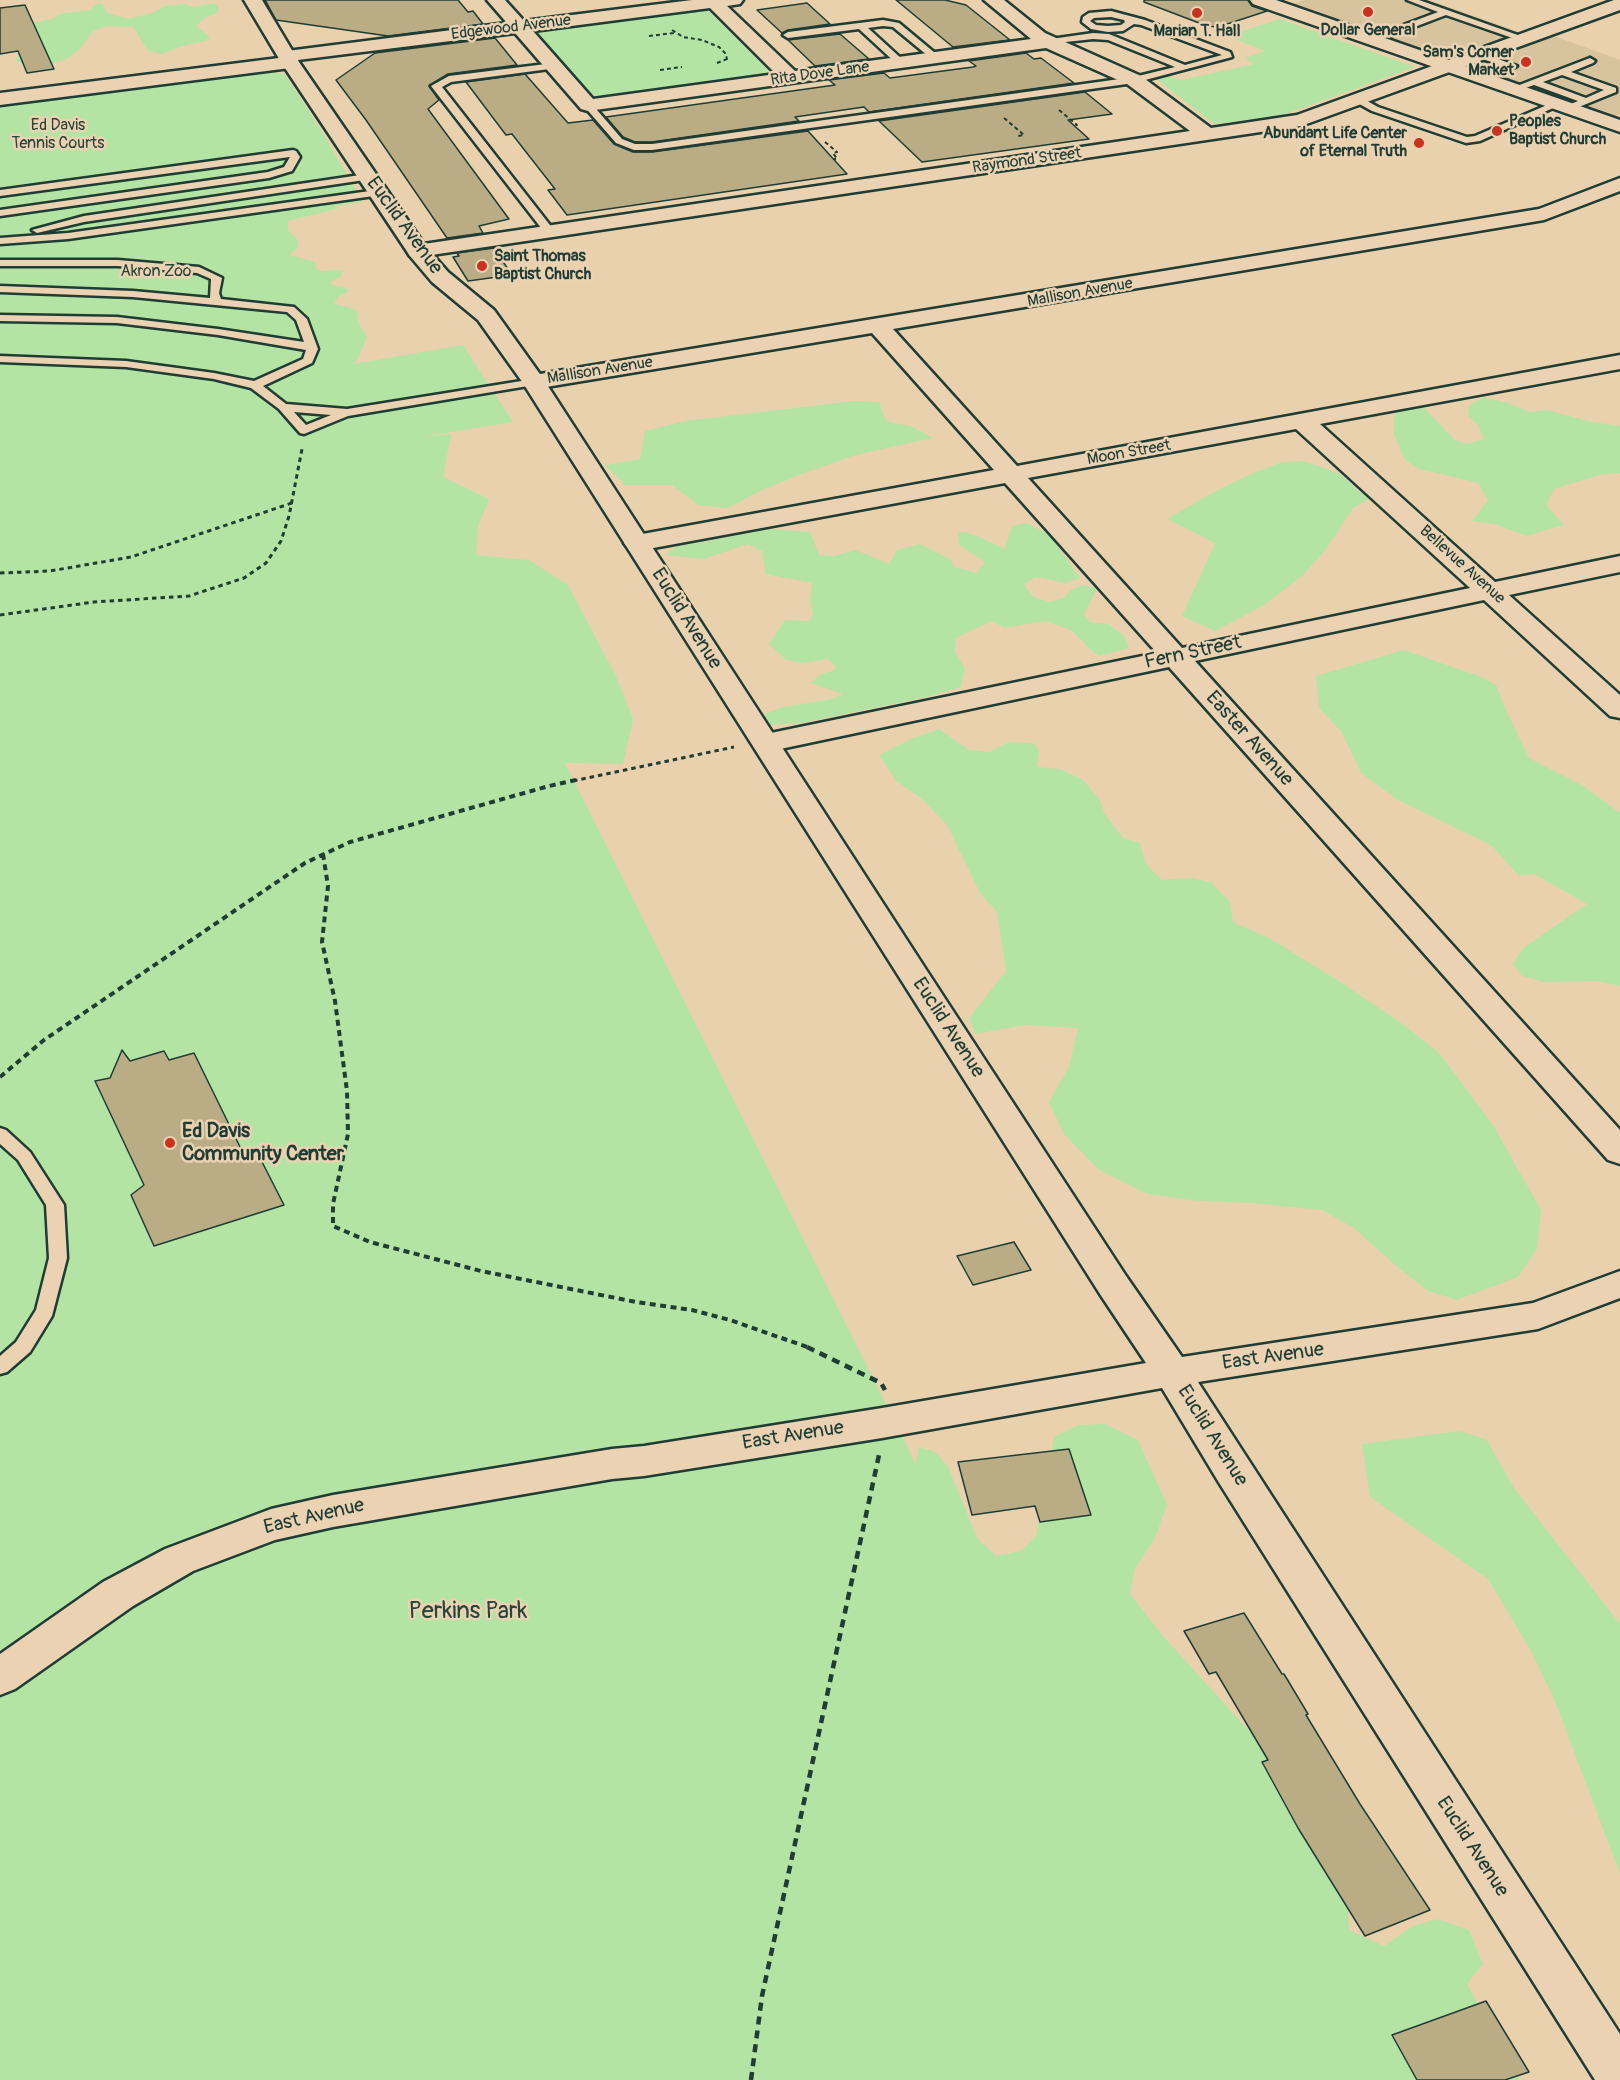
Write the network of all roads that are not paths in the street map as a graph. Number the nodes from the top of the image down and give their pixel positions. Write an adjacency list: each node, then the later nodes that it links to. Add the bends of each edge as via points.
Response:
1 (252, 0): 22 (street, Euclid Avenue)
2 (496, 0): 13 (street)
3 (687, 0): 13 (street, Edgewood Avenue)
4 (734, 0): 9 (street, Edgewood Avenue)
5 (993, 0): 20 (street)
6 (1009, 0): 20 (street, via 1048,31)
7 (1259, 0): 19 (street)
8 (1411, 0): 11 (lane)
9 (713, 1): 13 (street, Edgewood Avenue); 30 (street)
10 (1620, 2): 18 (street, Raymond Street)
11 (1446, 12): 18 (lane); 19 (lane)
12 (1130, 21): 15 (lane, via 1123,28); 15 (lane, via 1111,14 1092,15 1086,20 1088,25); 28 (lane, via 1227,54 1223,59)
13 (518, 24): 22 (street, Edgewood Avenue); 26 (street)
14 (864, 26): 16 (lane); 23 (lane, via 896,25); 25 (lane)
15 (1100, 28): 17 (lane)
16 (788, 36)
17 (1093, 36): 20 (lane); 28 (lane, via 1116,39)
18 (1524, 39): 21 (street, Raymond Street)
19 (1372, 40): 27 (street)
20 (1051, 42): 23 (street, Rita Dove Lane); 32 (street)
21 (1479, 55): 27 (street, Raymond Street); 31 (lane, via 1512,66)
22 (287, 56): 35 (street, Edgewood Avenue); 42 (street, Euclid Avenue)
23 (936, 58): 25 (street, Rita Dove Lane)
24 (1590, 61): 29 (lane)
25 (901, 63): 30 (street, Rita Dove Lane)
26 (554, 66): 38 (street); 45 (lane, via 452,79 436,86)
27 (1447, 66): 31 (street); 36 (street, Raymond Street)
28 (1185, 68): 32 (lane)
29 (1562, 72): 33 (lane); 37 (lane, via 1613,90)
30 (791, 78): 38 (street, Rita Dove Lane)
31 (1484, 79): 34 (street)
32 (1134, 80): 38 (lane, via 652,147 634,147 619,141); 40 (street)
33 (1534, 82): 34 (lane); 37 (lane)
34 (1514, 89): 37 (street)
35 (0, 99)
36 (1357, 99): 37 (lane, via 1375,109 1466,140); 40 (street, Raymond Street, via 1302,120)
37 (1571, 104): 39 (street)
38 (588, 105)
39 (1620, 126)
40 (1207, 134): 45 (street, Raymond Street)
41 (1620, 184): 53 (street, Mallison Avenue, via 1544,214)
42 (372, 185): 46 (lane, via 97,225); 47 (lane, via 79,234); 48 (street, Euclid Avenue)
43 (0, 194): 44 (lane, via 293,153 295,157 288,169 269,175)
44 (0, 213)
45 (549, 231): 48 (street, Raymond Street)
46 (0, 233)
47 (0, 241)
48 (418, 251): 57 (street, Euclid Avenue, via 440,277 486,315)
49 (0, 263): 51 (lane, via 118,263 199,270 217,278)
50 (0, 290): 51 (lane, via 133,294)
51 (216, 302): 54 (lane, via 290,309 301,320)
52 (0, 318): 54 (lane, via 117,320)
53 (878, 326): 57 (street, Mallison Avenue); 62 (street, Easter Avenue)
54 (311, 347): 58 (lane, via 308,361)
55 (0, 359): 58 (lane, via 126,364)
56 (1620, 362): 61 (street, Moon Street)
57 (534, 382): 60 (lane); 63 (street, Euclid Avenue)
58 (255, 385): 59 (lane)
59 (283, 407): 60 (lane); 60 (lane, via 304,436)
60 (347, 413)
61 (1303, 422): 62 (street, Moon Street); 65 (street, Bellevue Avenue)
62 (1010, 473): 63 (street, Moon Street); 66 (street, Easter Avenue)
63 (637, 543): 68 (street, Euclid Avenue)
64 (1620, 564): 65 (street, Fern Street)
65 (1491, 592): 66 (street, Fern Street); 67 (street, Bellevue Avenue)
66 (1176, 657): 68 (street, Fern Street); 70 (street, Easter Avenue)
67 (1620, 710)
68 (766, 742): 73 (street, Euclid Avenue)
69 (0, 1134): 72 (lane, via 24,1156 55,1205 58,1258 45,1311 23,1347)
70 (1620, 1152)
71 (1620, 1284): 73 (street, East Avenue, via 1538,1316)
72 (0, 1367)
73 (1172, 1372): 74 (street, East Avenue, via 344,1509 271,1526 179,1560 128,1589); 75 (street, Euclid Avenue)
74 (0, 1677)
75 (1620, 2076)

